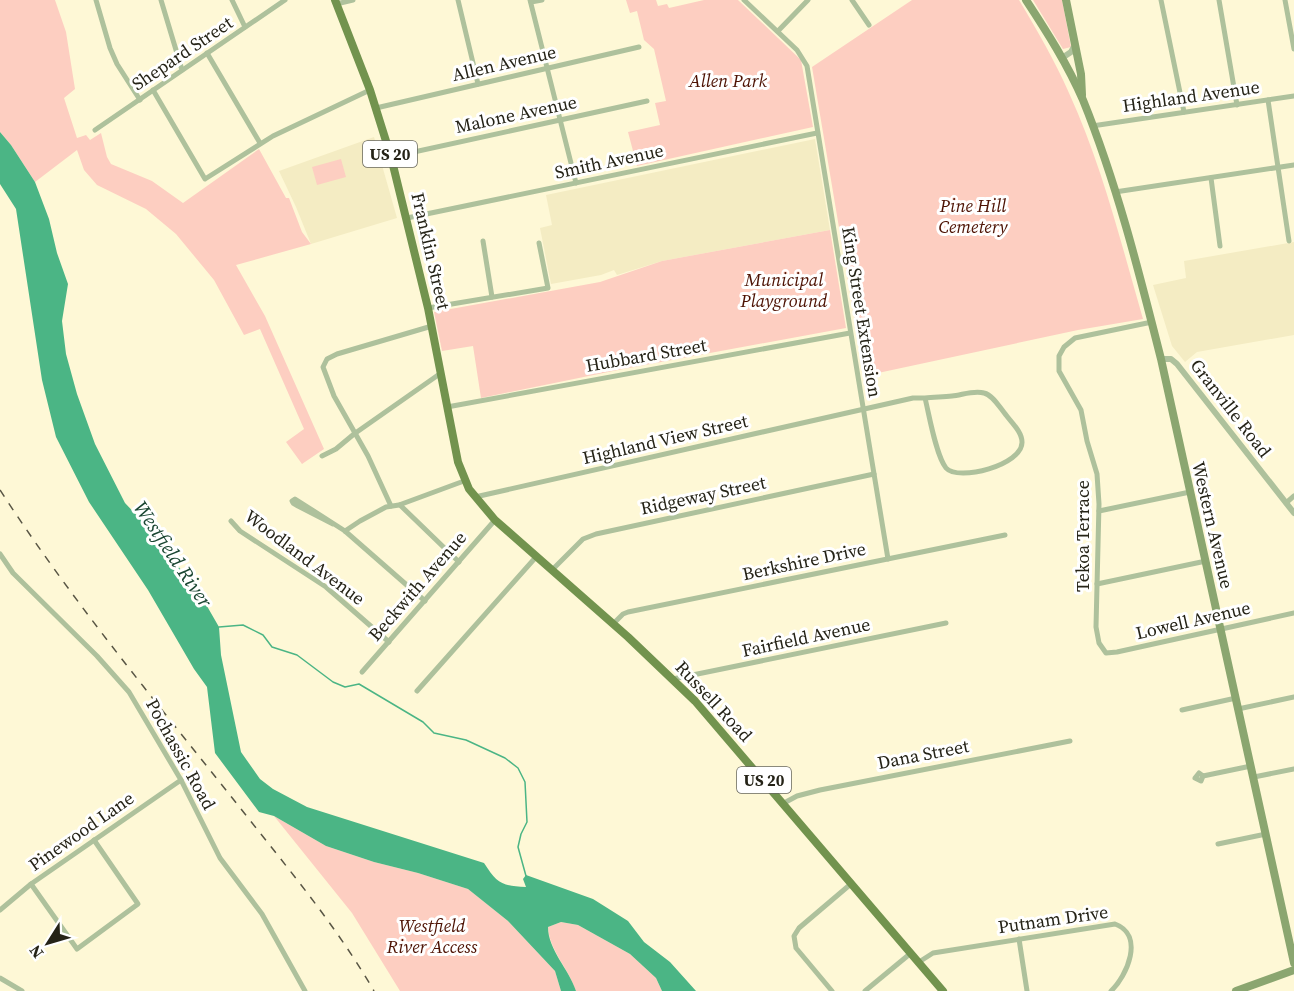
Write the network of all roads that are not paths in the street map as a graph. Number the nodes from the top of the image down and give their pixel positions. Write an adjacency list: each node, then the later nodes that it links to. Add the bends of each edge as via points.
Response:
1 (96, 0): 34 (street, via 110,48)
2 (161, 0): 28 (street)
3 (232, 0): 19 (street)
4 (285, 0): 19 (street, Shepard Street)
5 (353, 0): 17 (street)
6 (458, 0): 29 (street)
7 (542, 0): 16 (street)
8 (744, 0): 21 (street)
9 (808, 0): 21 (street)
10 (852, 0): 18 (street)
11 (1026, 0): 26 (main road)
12 (1066, 0): 22 (main road)
13 (1161, 0): 39 (street)
14 (1219, 0): 37 (street)
15 (1285, 0): 20 (street)
16 (530, 1): 27 (street)
17 (336, 2): 31 (main road, Franklin Street / US 20)
18 (869, 25)
19 (245, 27): 25 (street, Shepard Street)
20 (1292, 27): 24 (street)
21 (778, 31): 43 (street, King Street Extension, via 801,55 807,69)
22 (1075, 44): 26 (street); 33 (main road)
23 (639, 46): 27 (street, Allen Avenue)
24 (1294, 49)
25 (207, 53): 28 (street, Shepard Street); 44 (street)
26 (1062, 58): 33 (main road)
27 (547, 68): 29 (street, Allen Avenue); 40 (street)
28 (182, 70): 30 (street, Shepard Street)
29 (478, 84): 38 (street, Allen Avenue)
30 (153, 90): 34 (street, Shepard Street); 44 (street, via 205,179)
31 (369, 90): 38 (main road, Franklin Street / US 20); 44 (street)
32 (1294, 96): 35 (street, Highland Avenue)
33 (1083, 99): 41 (main road, Western Avenue)
34 (140, 100): 42 (street, Shepard Street)
35 (1268, 100): 37 (street, Highland Avenue); 47 (street)
36 (647, 101): 40 (street, Malone Avenue)
37 (1238, 105): 39 (street, Highland Avenue)
38 (376, 108): 45 (main road, Franklin Street / US 20)
39 (1184, 112): 41 (street, Highland Avenue)
40 (560, 120): 45 (street, Malone Avenue); 49 (street)
41 (1092, 126): 50 (main road, Western Avenue)
42 (95, 130)
43 (817, 133): 49 (street, Smith Avenue); 60 (street, King Street Extension)
44 (260, 143)
45 (391, 157): 51 (main road, Franklin Street / US 20)
46 (1294, 165): 47 (street)
47 (1278, 168): 48 (street); 53 (street)
48 (1211, 178): 50 (street); 55 (street)
49 (576, 183): 51 (street, Smith Avenue)
50 (1115, 192): 58 (main road, Western Avenue)
51 (407, 218): 57 (main road, Franklin Street / US 20)
52 (483, 241): 56 (street)
53 (1288, 241)
54 (539, 243): 56 (street, via 548,288)
55 (1220, 246)
56 (492, 297): 57 (street)
57 (428, 308): 59 (main road, Franklin Street / US 20)
58 (1152, 322): 61 (main road, Western Avenue); 76 (street, Tekoa Terrace, via 1075,338 1059,356 1059,371 1081,410 1096,468)
59 (432, 326): 62 (main road, Franklin Street / US 20); 66 (street, via 330,356 324,363 334,396)
60 (850, 333): 64 (street, Hubbard Street); 65 (street, King Street Extension)
61 (1161, 359): 70 (main road, Western Avenue); 73 (street, Granville Road, via 1178,364)
62 (441, 373): 64 (main road, Franklin Street / US 20); 66 (street)
63 (925, 398): 63 (street, Highland View Street, via 939,455 950,471 960,474 1006,464 1020,451 1020,434 989,394); 65 (street, Highland View Street)
64 (447, 406): 69 (main road, Franklin Street / US 20)
65 (863, 410): 68 (street, King Street Extension); 72 (street, Highland View Street)
66 (354, 434): 67 (street); 75 (street)
67 (322, 456)
68 (874, 474): 85 (street, King Street Extension); 88 (street, Ridgeway Street, via 596,534 583,539)
69 (464, 481): 72 (main road, Russell Road / US 20); 74 (street)
70 (1190, 492): 76 (street); 86 (main road, Western Avenue)
71 (1294, 496): 73 (street)
72 (474, 498): 78 (main road, Russell Road / US 20)
73 (1286, 503): 77 (street, Granville Road)
74 (399, 505): 75 (street); 87 (street)
75 (391, 506): 81 (street)
76 (1099, 511): 89 (street, Tekoa Terrace)
77 (1294, 513)
78 (495, 520): 84 (main road, Russell Road / US 20); 87 (street, Beckwith Avenue)
79 (231, 521): 95 (street, Woodland Avenue, via 240,531 326,587)
80 (333, 524): 80 (street, via 303,503 292,501 292,503); 81 (street)
81 (345, 531): 90 (street)
82 (1005, 535): 85 (street, Berkshire Drive)
83 (0, 554): 109 (street, Pochassic Road, via 13,573 129,692)
84 (536, 557): 88 (main road, Russell Road / US 20); 99 (street)
85 (888, 559): 93 (street, Berkshire Drive, via 628,612)
86 (1206, 561): 89 (street); 94 (main road, Western Avenue)
87 (459, 562): 90 (street, Beckwith Avenue)
88 (552, 570): 93 (main road, Russell Road / US 20)
89 (1097, 584): 96 (street, Tekoa Terrace, via 1096,627)
90 (425, 601): 95 (street, Beckwith Avenue)
91 (1294, 613): 94 (street, Lowell Avenue)
92 (946, 623): 98 (street, Fairfield Avenue)
93 (613, 624): 98 (main road, Russell Road / US 20)
94 (1221, 628): 96 (street, Lowell Avenue, via 1113,653 1106,653); 101 (main road, Western Avenue)
95 (389, 642): 97 (street, Beckwith Avenue)
96 (1101, 647)
97 (362, 672)
98 (673, 679): 110 (main road, Russell Road / US 20)
99 (417, 691)
100 (1294, 696): 102 (street)
101 (1236, 698): 102 (main road, Western Avenue); 103 (street)
102 (1238, 709): 105 (main road, Western Avenue)
103 (1182, 710)
104 (1070, 741): 110 (street, Dana Street, via 820,789)
105 (1251, 766): 107 (street); 108 (main road, Western Avenue)
106 (1294, 769): 108 (street)
107 (1203, 776)
108 (1254, 777): 111 (main road, Western Avenue)
109 (181, 780): 112 (street, Pinewood Lane); 125 (street, Pochassic Road, via 220,858 262,914)
110 (784, 803): 114 (main road, Russell Road / US 20)
111 (1266, 834): 113 (street); 118 (main road, Western Avenue)
112 (94, 840): 115 (street, Pinewood Lane); 115 (street, via 138,904 77,949)
113 (1218, 844)
114 (852, 883): 119 (main road, Russell Road / US 20); 126 (street, via 794,936 796,948)
115 (31, 884): 116 (street, Pinewood Lane)
116 (0, 910)
117 (1019, 939): 120 (street, Putnam Drive, via 933,953); 129 (street); 130 (street, Putnam Drive, via 1109,924 1120,927 1127,935 1131,954 1122,978)
118 (1291, 939): 121 (main road, Western Avenue)
119 (911, 953): 120 (main road, Russell Road / US 20); 127 (street)
120 (919, 962): 128 (main road, Russell Road / US 20)
121 (1294, 963)
122 (1294, 970): 131 (main road)
123 (0, 978): 124 (street)
124 (22, 991)
125 (305, 991)
126 (832, 991)
127 (865, 991)
128 (943, 991)
129 (1027, 991)
130 (1111, 991)
131 (1236, 991)

